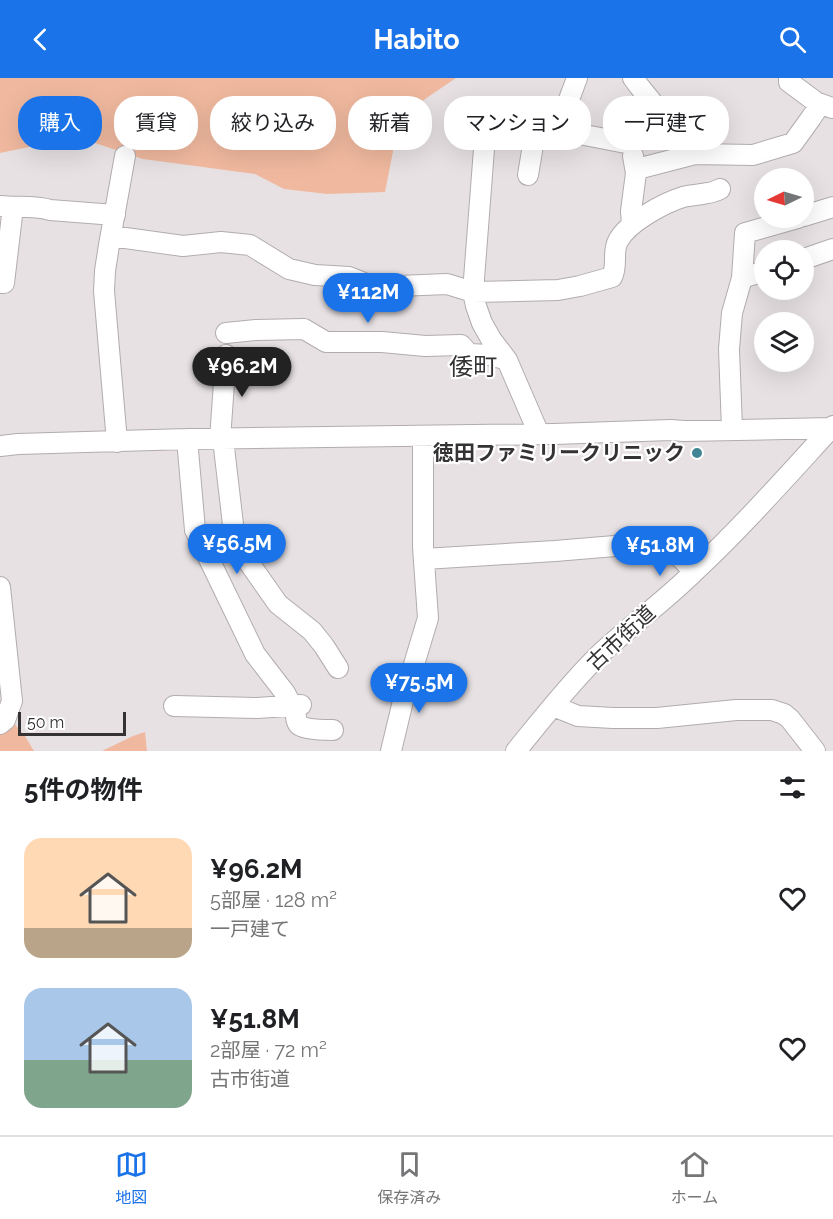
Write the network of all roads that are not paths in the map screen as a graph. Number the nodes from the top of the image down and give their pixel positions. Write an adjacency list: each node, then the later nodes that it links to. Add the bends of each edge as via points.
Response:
1 (577, 78): 4 (street)
2 (633, 78): 5 (street)
3 (789, 78): 6 (street, via 789,82)
4 (570, 96)
5 (647, 96)
6 (828, 107): 11 (street, via 817,109 793,143 753,155 696,154)
7 (484, 150): 26 (street)
8 (532, 150): 12 (street)
9 (632, 150): 11 (street)
10 (125, 156): 17 (street)
11 (634, 167): 18 (street)
12 (528, 175)
13 (720, 189): 18 (street, via 681,198)
14 (6, 207): 17 (street); 25 (street, via 4,283)
15 (833, 207): 16 (street)
16 (814, 213)
17 (115, 215): 20 (street)
18 (632, 225): 26 (street, via 618,240 612,277 558,290)
19 (763, 228): 24 (street, via 745,233)
20 (111, 236): 26 (street, via 183,246 221,242 249,246 289,269 350,277 374,287 447,284); 36 (street, via 104,291)
21 (833, 249): 22 (street)
22 (814, 256)
23 (754, 274): 24 (street)
24 (742, 278): 31 (street, via 732,313 729,350)
25 (0, 283)
26 (473, 291): 29 (street, via 482,323)
27 (226, 333): 29 (street, via 304,329 326,342 461,345 469,354)
28 (226, 355): 34 (street)
29 (507, 360): 32 (street)
30 (832, 427): 31 (street); 39 (street, 古市街道)
31 (732, 429): 32 (street)
32 (539, 434): 33 (street)
33 (423, 436): 34 (street); 38 (street)
34 (222, 439): 35 (street); 41 (street, via 234,533 240,550 278,604 312,631)
35 (187, 440): 36 (street); 43 (street, via 195,530 255,654)
36 (117, 442): 37 (street)
37 (0, 446)
38 (424, 559): 39 (street, via 651,543 667,547); 47 (street, via 428,618)
39 (694, 573): 44 (street, 古市街道, via 620,636)
40 (0, 587): 45 (street, via 12,701)
41 (338, 668)
42 (174, 706): 43 (street)
43 (296, 706): 46 (street, via 300,726)
44 (553, 706): 48 (street, 古市街道); 49 (street, via 578,716 613,718 772,710 790,719)
45 (0, 723)
46 (333, 730)
47 (391, 751)
48 (516, 751)
49 (815, 751)

